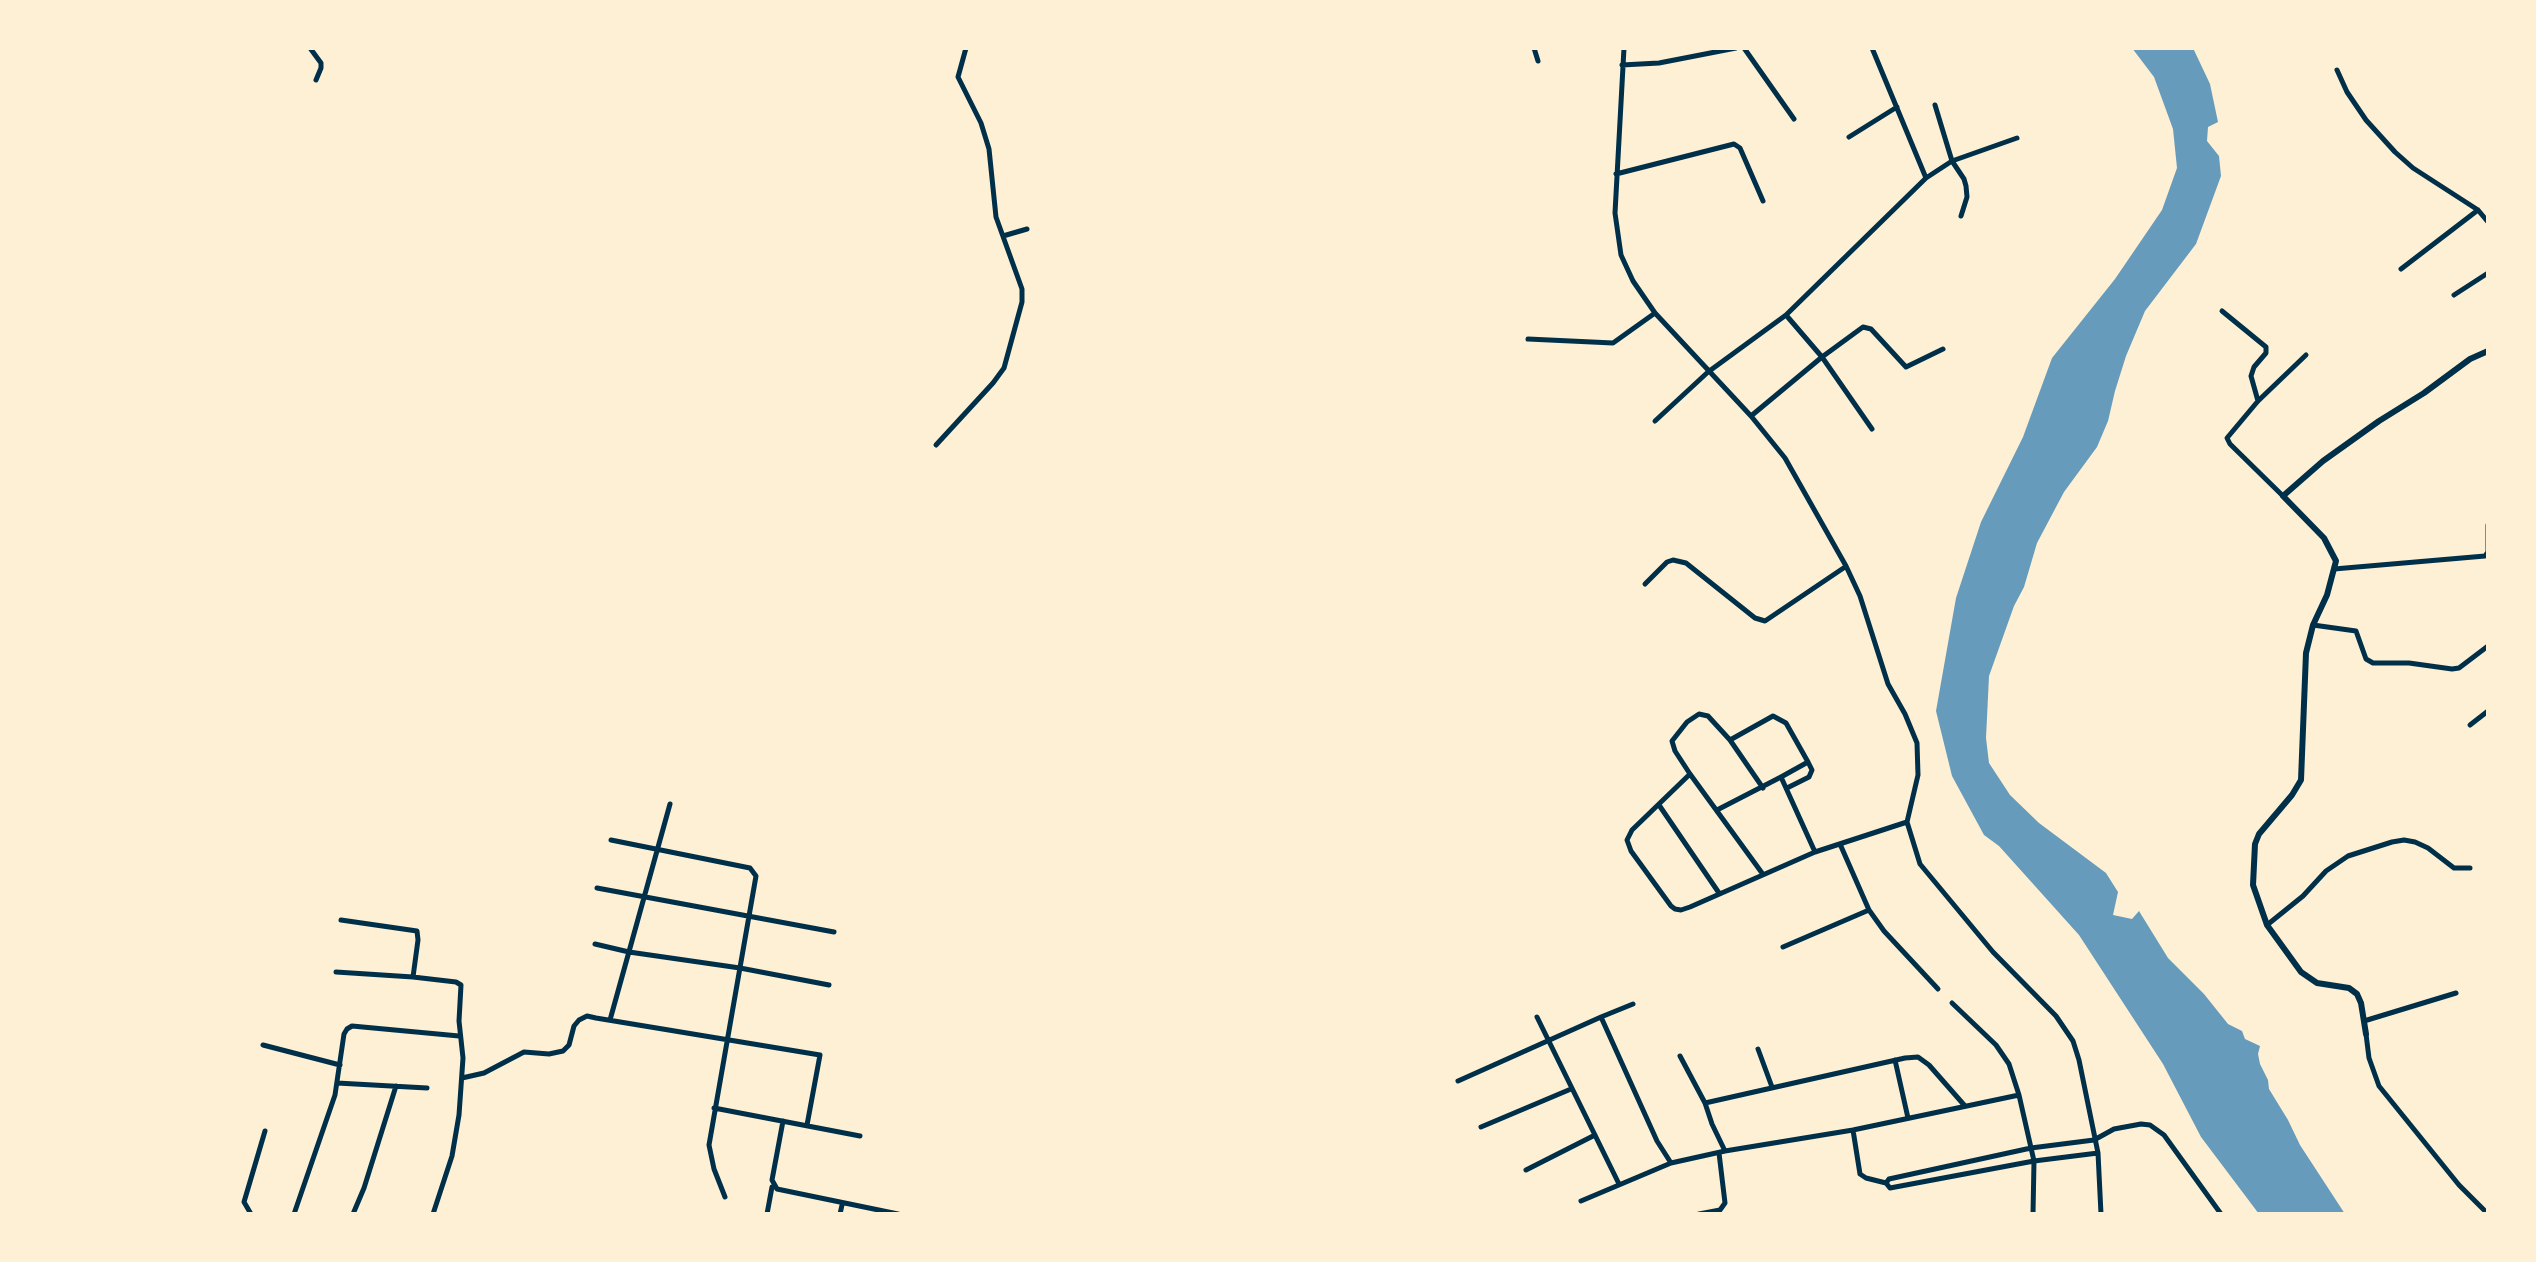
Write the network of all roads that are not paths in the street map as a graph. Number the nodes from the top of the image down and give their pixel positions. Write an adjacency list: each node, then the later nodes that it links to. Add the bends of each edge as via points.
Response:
1 (310, 48): 11 (street, via 321,63)
2 (966, 48): 25 (street, via 958,76 989,149)
3 (1534, 48): 8 (street)
4 (1624, 48): 9 (street)
5 (1736, 48): 9 (street)
6 (1744, 48): 14 (street)
7 (1872, 48): 13 (street)
8 (1538, 61)
9 (1622, 66): 18 (street)
10 (2337, 70): 21 (street, via 2366,120 2395,152)
11 (316, 80)
12 (1935, 105): 17 (street)
13 (1898, 107): 15 (street); 19 (street)
14 (1794, 119)
15 (1849, 137)
16 (2017, 138): 17 (street)
17 (1952, 161): 19 (street); 22 (street, via 1966,186)
18 (1616, 174): 20 (street, via 1734,144); 30 (street, via 1618,247)
19 (1926, 178): 31 (street)
20 (1763, 201)
21 (2478, 210): 23 (street); 26 (street)
22 (1962, 216)
23 (2488, 222)
24 (1026, 229): 25 (street)
25 (1003, 236): 42 (street, via 1022,289 1010,351 993,384)
26 (2402, 269)
27 (2488, 273): 28 (street)
28 (2454, 295)
29 (2222, 311): 38 (street, via 2266,349 2251,376)
30 (1656, 313): 32 (street, via 1613,343); 37 (street)
31 (1786, 315): 36 (street); 37 (street)
32 (1528, 339)
33 (1944, 348): 36 (street, via 1906,368 1863,328)
34 (2488, 351): 43 (street, via 2378,421)
35 (2306, 355): 38 (street)
36 (1822, 357): 39 (street); 41 (street)
37 (1708, 372): 39 (street); 40 (street)
38 (2258, 401): 43 (street, via 2228,441)
39 (1751, 416): 45 (street, via 1785,458)
40 (1655, 422)
41 (1872, 429)
42 (936, 445)
43 (2284, 498): 46 (street, via 2324,538)
44 (2488, 525): 46 (street, via 2485,556)
45 (1846, 566): 47 (street, via 1765,620 1686,563 1666,562); 61 (street, via 1882,670 1917,743)
46 (2334, 569): 48 (street)
47 (1645, 584)
48 (2313, 625): 49 (street, via 2355,630 2373,664 2459,668); 74 (street, via 2304,673 2301,780 2256,844 2253,885)
49 (2488, 646)
50 (2488, 711): 51 (street)
51 (2470, 726)
52 (1730, 740): 53 (street, via 1776,716); 54 (street, via 1708,716 1696,714 1672,738); 56 (street)
53 (1808, 762): 55 (street); 57 (street, via 1810,777)
54 (1690, 774): 59 (street); 60 (street)
55 (1781, 777): 56 (street); 57 (street)
56 (1763, 788): 60 (street)
57 (1788, 788): 65 (street)
58 (670, 804): 64 (street)
59 (1658, 804): 69 (street); 69 (street, via 1628,835 1632,851 1671,906 1681,910)
60 (1717, 810): 67 (street)
61 (1907, 822): 63 (street); 119 (street, via 1926,874 2068,1032)
62 (611, 840): 64 (street)
63 (1840, 844): 65 (street); 71 (street)
64 (658, 851): 70 (street); 72 (street, via 750,868 756,876)
65 (1815, 852): 67 (street)
66 (2470, 868): 74 (street, via 2454,868 2415,842 2378,846 2348,856)
67 (1763, 874): 69 (street)
68 (597, 888): 70 (street)
69 (1719, 893)
70 (644, 897): 72 (street); 78 (street)
71 (1869, 910): 77 (street); 83 (street)
72 (749, 918): 75 (street); 79 (street)
73 (341, 920): 81 (street, via 416,931)
74 (2267, 924): 90 (street, via 2306,977 2354,990)
75 (834, 932)
76 (595, 944): 78 (street)
77 (1783, 946)
78 (629, 952): 79 (street); 89 (street)
79 (740, 968): 82 (street); 93 (street)
80 (336, 972): 81 (street)
81 (413, 977): 92 (street, via 461,985)
82 (829, 985)
83 (1938, 989)
84 (2456, 993): 90 (street)
85 (1633, 1004): 88 (street)
86 (1952, 1004): 107 (street, via 2004,1054)
87 (1537, 1017): 94 (street)
88 (1601, 1017): 94 (street); 124 (street)
89 (610, 1020): 93 (street); 100 (street, via 587,1016 574,1026 563,1051 524,1052)
90 (2364, 1021): 91 (street)
91 (2366, 1034): 134 (street, via 2379,1086)
92 (460, 1036): 99 (street, via 352,1026 344,1034); 100 (street)
93 (726, 1039): 110 (street); 113 (street, via 820,1055)
94 (1550, 1040): 101 (street); 106 (street)
95 (262, 1045): 99 (street)
96 (1758, 1049): 104 (street)
97 (1680, 1056): 108 (street)
98 (1894, 1060): 104 (street); 109 (street, via 1922,1059); 111 (street)
99 (340, 1065): 102 (street)
100 (462, 1078): 138 (street, via 452,1156)
101 (1458, 1081)
102 (336, 1083): 103 (street); 136 (street)
103 (396, 1086): 105 (street); 137 (street)
104 (1772, 1087): 108 (street)
105 (427, 1088)
106 (1571, 1089): 114 (street); 117 (street)
107 (2019, 1095): 109 (street); 120 (street)
108 (1705, 1102): 121 (street)
109 (1965, 1106): 111 (street)
110 (714, 1108): 112 (street); 131 (street, via 710,1155)
111 (1908, 1118): 115 (street)
112 (783, 1121): 113 (street); 129 (street)
113 (807, 1124): 118 (street)
114 (1481, 1128)
115 (1853, 1130): 121 (street); 128 (street, via 1860,1174)
116 (265, 1131): 135 (street, via 244,1202)
117 (1594, 1135): 126 (street); 130 (street)
118 (860, 1136)
119 (2094, 1140): 120 (street); 122 (street); 145 (street, via 2114,1129 2150,1125)
120 (2031, 1148): 123 (street); 125 (street)
121 (1722, 1152): 124 (street); 142 (street, via 1725,1202 1720,1210)
122 (2098, 1153): 123 (street); 144 (street)
123 (2034, 1161): 127 (street); 143 (street)
124 (1670, 1163): 130 (street)
125 (1955, 1166): 127 (street); 128 (street)
126 (1526, 1170)
127 (1958, 1177): 128 (street, via 1893,1188)
128 (1886, 1183)
129 (772, 1184): 133 (street); 139 (street)
130 (1619, 1184): 132 (street)
131 (725, 1197)
132 (1581, 1201)
133 (842, 1204): 140 (street); 141 (street)
134 (2488, 1212)
135 (251, 1214)
136 (294, 1214)
137 (353, 1214)
138 (433, 1214)
139 (767, 1214)
140 (840, 1214)
141 (898, 1214)
142 (1699, 1214)
143 (2033, 1214)
144 (2101, 1214)
145 (2221, 1214)

